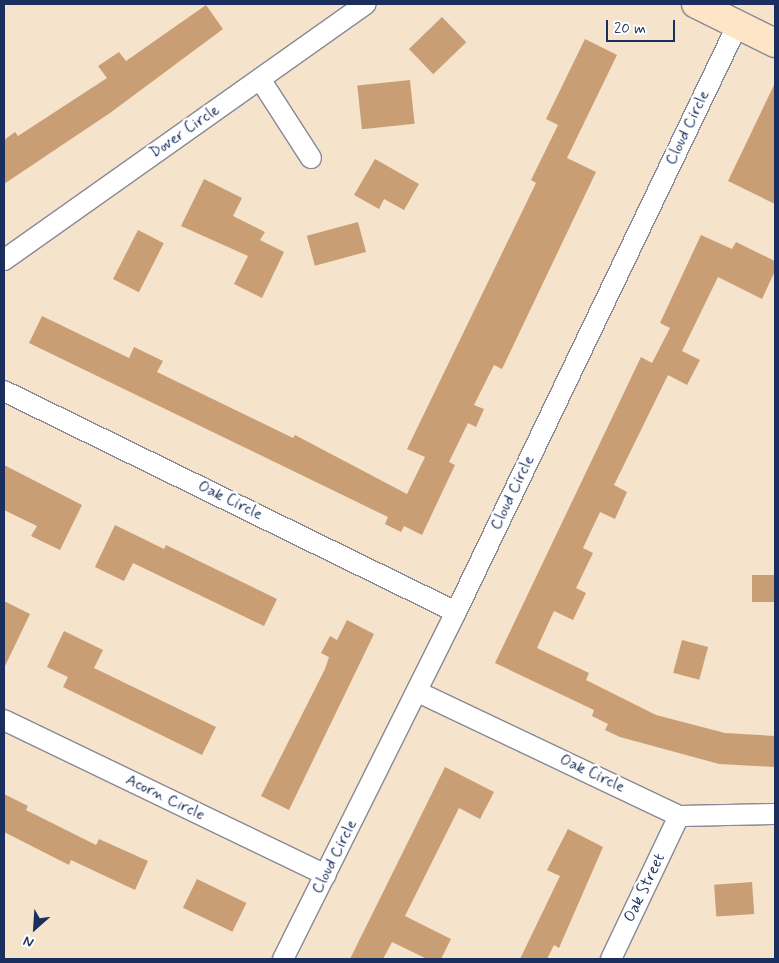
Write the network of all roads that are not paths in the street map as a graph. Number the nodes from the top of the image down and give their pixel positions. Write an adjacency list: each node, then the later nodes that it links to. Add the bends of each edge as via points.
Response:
1 (366, 4): 5 (street, Dover Circle)
2 (696, 4): 3 (main road)
3 (738, 24): 4 (main road); 9 (street, Cloud Circle)
4 (775, 43)
5 (260, 79): 6 (street); 7 (street, Dover Circle)
6 (312, 158)
7 (4, 260)
8 (4, 391): 9 (street, Oak Circle)
9 (456, 612): 10 (street, Cloud Circle)
10 (418, 692): 13 (street, Oak Circle); 14 (street, Cloud Circle)
11 (4, 720): 14 (street, Acorn Circle)
12 (775, 814): 13 (street, Oak Circle)
13 (679, 816): 16 (street, Oak Street)
14 (326, 875): 15 (street, Cloud Circle)
15 (284, 959)
16 (611, 959)

